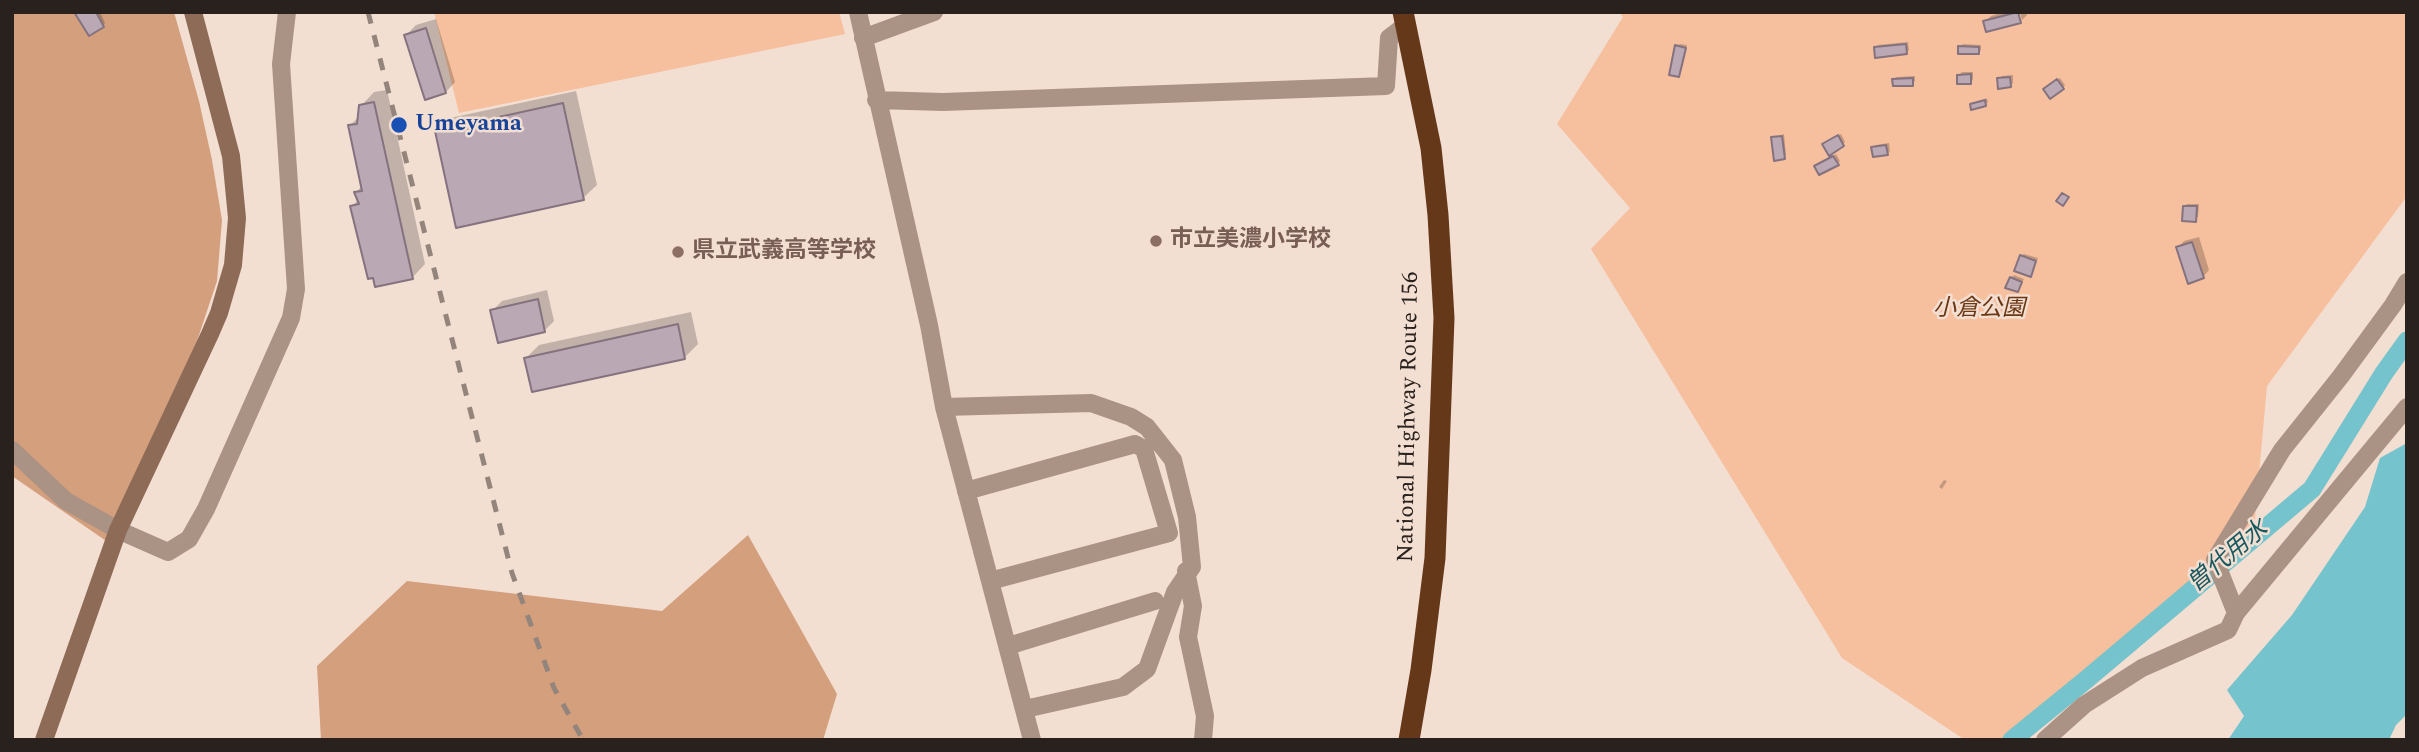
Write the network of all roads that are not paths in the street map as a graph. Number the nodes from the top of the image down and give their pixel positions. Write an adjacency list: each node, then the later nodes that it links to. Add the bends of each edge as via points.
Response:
1 (193, 12): 14 (street, via 231,156 237,218 233,265 215,324)
2 (287, 12): 14 (street, via 281,64 296,289 291,318 189,539 168,552)
3 (858, 12): 6 (street)
4 (933, 12): 6 (street)
5 (1405, 18): 7 (street, via 1390,38 1387,86 943,102); 24 (highway, National Highway Route 156, via 1431,148 1444,318 1434,558)
6 (863, 38): 7 (street)
7 (876, 100): 9 (street)
8 (2407, 282): 18 (street, via 2282,450 2215,560)
9 (944, 407): 12 (street); 15 (street, via 1091,403 1147,427 1173,460 1176,471 1187,517 1192,567)
10 (2407, 407): 18 (street)
11 (12, 450): 14 (street, via 66,501)
12 (966, 491): 13 (street, via 1135,444 1144,449); 16 (street)
13 (1159, 504): 15 (street, via 1172,504); 16 (street, via 1169,533)
14 (118, 530): 21 (street)
15 (1187, 578): 20 (street, via 1175,592 1147,669 1123,687); 23 (street, via 1193,606 1188,637 1205,716)
16 (990, 581): 19 (street)
17 (1155, 601): 19 (street)
18 (2236, 613): 25 (street, via 2228,630 2142,668 2084,705)
19 (1008, 646): 20 (street)
20 (1025, 709): 22 (street)
21 (44, 740)
22 (1032, 740)
23 (1203, 740)
24 (1409, 740)
25 (2045, 740)

